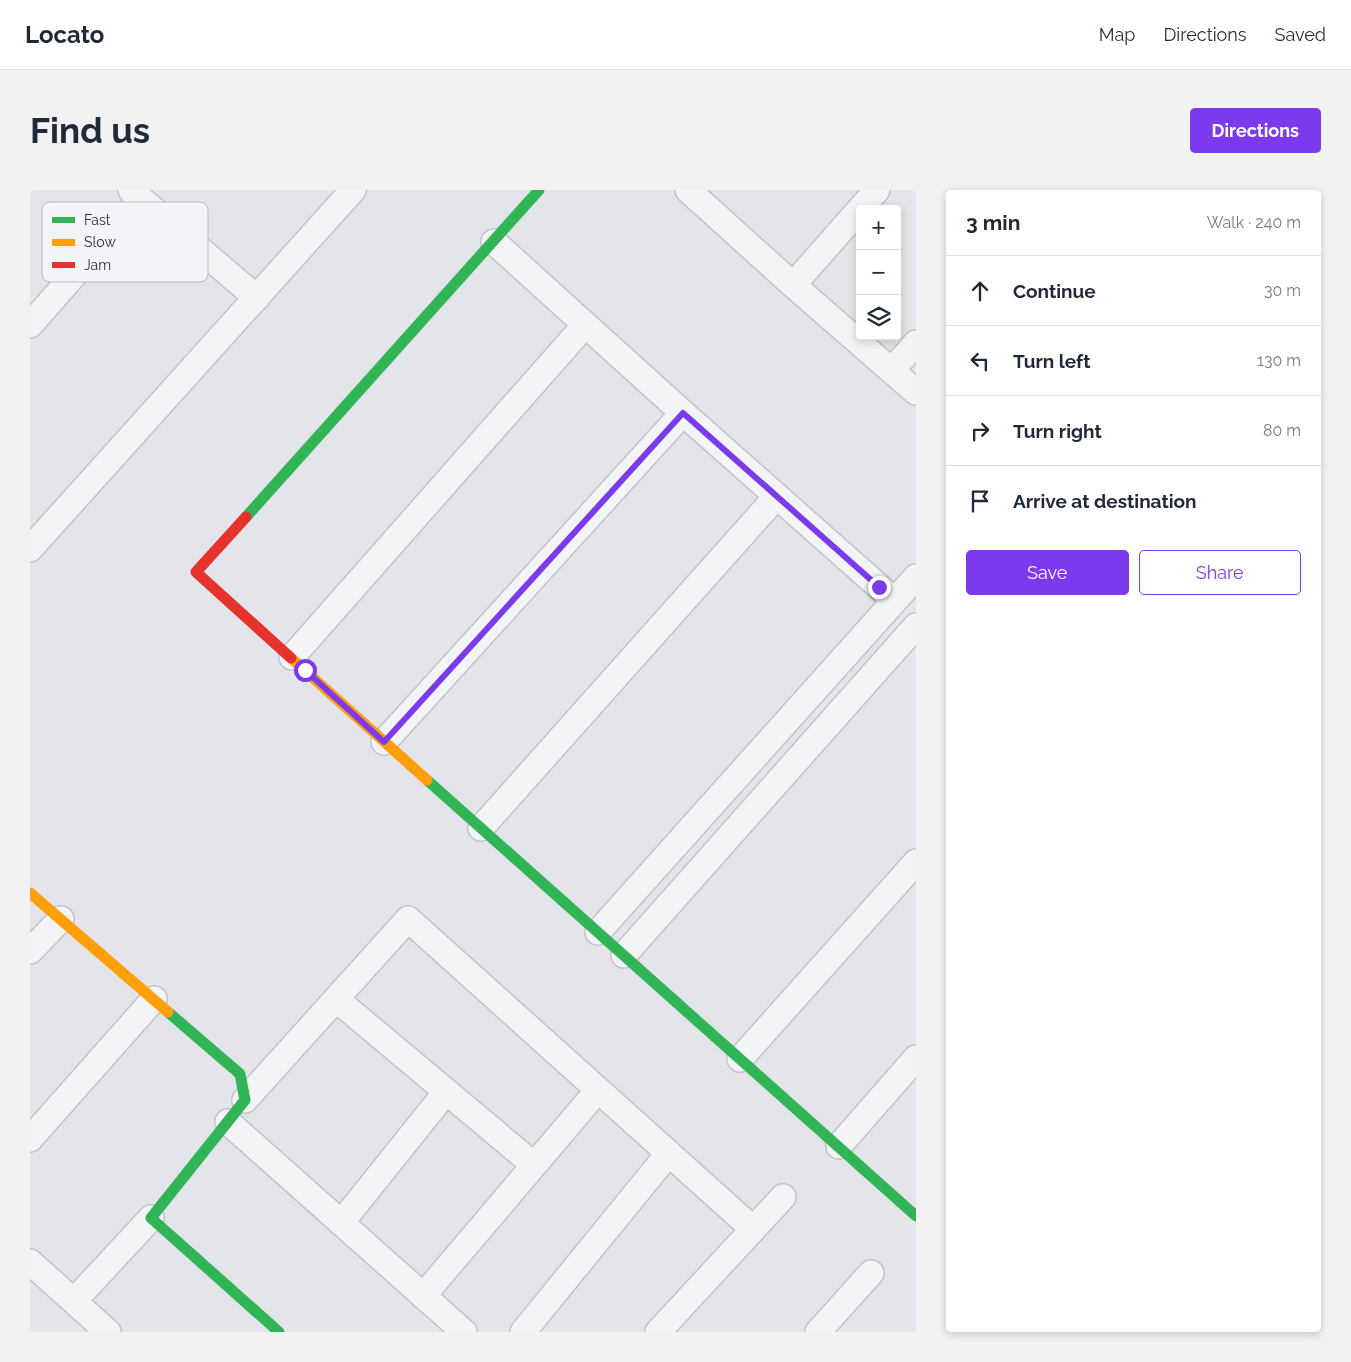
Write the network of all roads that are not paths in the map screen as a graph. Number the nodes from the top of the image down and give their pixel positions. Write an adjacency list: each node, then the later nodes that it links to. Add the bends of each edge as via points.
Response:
1 (353, 190): 11 (street)
2 (539, 190): 7 (street)
3 (877, 190): 5 (street)
4 (696, 192): 10 (street)
5 (864, 205)
6 (856, 214): 10 (street)
7 (494, 242): 13 (street); 23 (street, via 196,572)
8 (208, 256): 11 (street)
9 (65, 282): 12 (street)
10 (793, 285): 15 (street)
11 (258, 298): 19 (street)
12 (30, 325)
13 (585, 325): 17 (street); 23 (street)
14 (916, 343): 15 (street)
15 (892, 370): 16 (street)
16 (916, 392)
17 (683, 413): 18 (street); 24 (street)
18 (777, 496): 21 (street); 25 (street)
19 (30, 549)
20 (916, 577): 21 (street)
21 (894, 600): 29 (street)
22 (916, 626): 31 (street)
23 (292, 657): 24 (street)
24 (384, 742): 25 (street)
25 (481, 828): 29 (street)
26 (916, 862): 35 (street)
27 (30, 893): 28 (street)
28 (60, 919): 30 (street); 32 (street)
29 (598, 932): 31 (street)
30 (30, 951)
31 (624, 955): 35 (street)
32 (154, 999): 38 (street, via 240,1074); 40 (street)
33 (336, 999): 36 (street, via 408,919); 37 (street); 38 (street)
34 (916, 1058): 41 (street)
35 (740, 1059): 41 (street)
36 (598, 1090): 42 (street); 43 (street)
37 (446, 1092): 43 (street); 47 (street)
38 (245, 1100): 39 (street)
39 (228, 1122): 46 (street); 47 (street)
40 (30, 1139)
41 (839, 1146): 45 (street)
42 (669, 1153): 48 (street); 56 (street)
43 (534, 1165): 51 (street)
44 (782, 1197): 48 (street)
45 (916, 1216)
46 (151, 1218): 52 (street); 54 (street)
47 (341, 1223): 51 (street)
48 (753, 1229): 57 (street)
49 (30, 1262): 52 (street)
50 (871, 1273): 58 (street)
51 (423, 1296): 55 (street)
52 (74, 1301): 53 (street)
53 (108, 1332)
54 (279, 1332)
55 (464, 1332)
56 (523, 1332)
57 (658, 1332)
58 (818, 1332)

